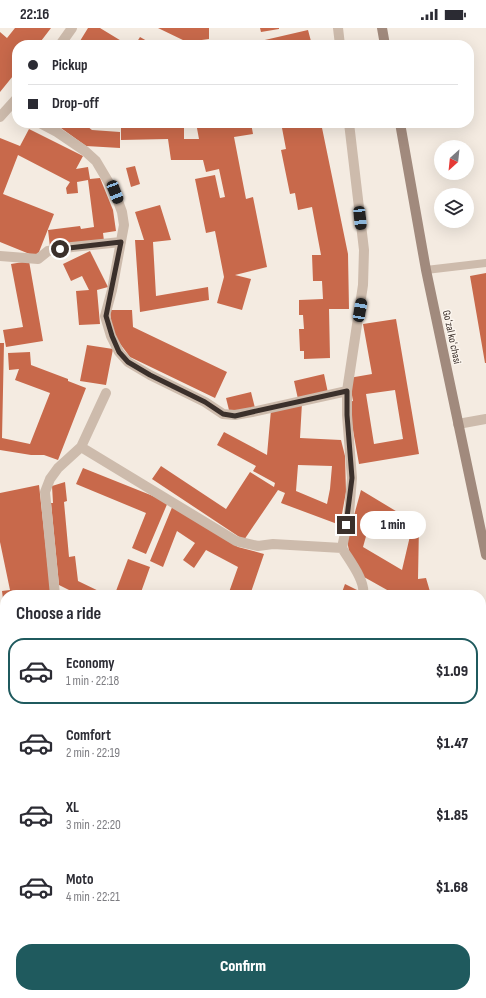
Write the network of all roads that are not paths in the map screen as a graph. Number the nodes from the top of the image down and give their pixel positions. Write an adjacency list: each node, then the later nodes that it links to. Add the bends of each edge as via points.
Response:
1 (72, 28): 4 (street)
2 (338, 28): 5 (street)
3 (382, 28): 6 (main road)
4 (64, 40)
5 (339, 40)
6 (385, 40)
7 (12, 110): 8 (street)
8 (0, 116)
9 (49, 128): 12 (street, via 96,161 115,192 122,212 124,225)
10 (350, 128): 16 (street, via 364,250 363,285)
11 (401, 128): 15 (main road, Goʻzal koʻchasi)
12 (121, 242): 13 (street, via 48,251 38,260); 16 (street, via 106,316 119,352 128,362 223,414 235,416)
13 (0, 256)
14 (486, 263): 15 (lane)
15 (426, 270): 19 (main road, Goʻzal koʻchasi)
16 (347, 391): 21 (street, via 352,478)
17 (106, 393): 20 (street)
18 (486, 419): 19 (street)
19 (458, 424): 22 (main road, Goʻzal koʻchasi)
20 (81, 446): 21 (street, via 236,540 258,546 273,544); 23 (street, via 58,468 45,492)
21 (342, 548): 24 (street, via 361,579)
22 (486, 555)
23 (55, 590)
24 (364, 590)

